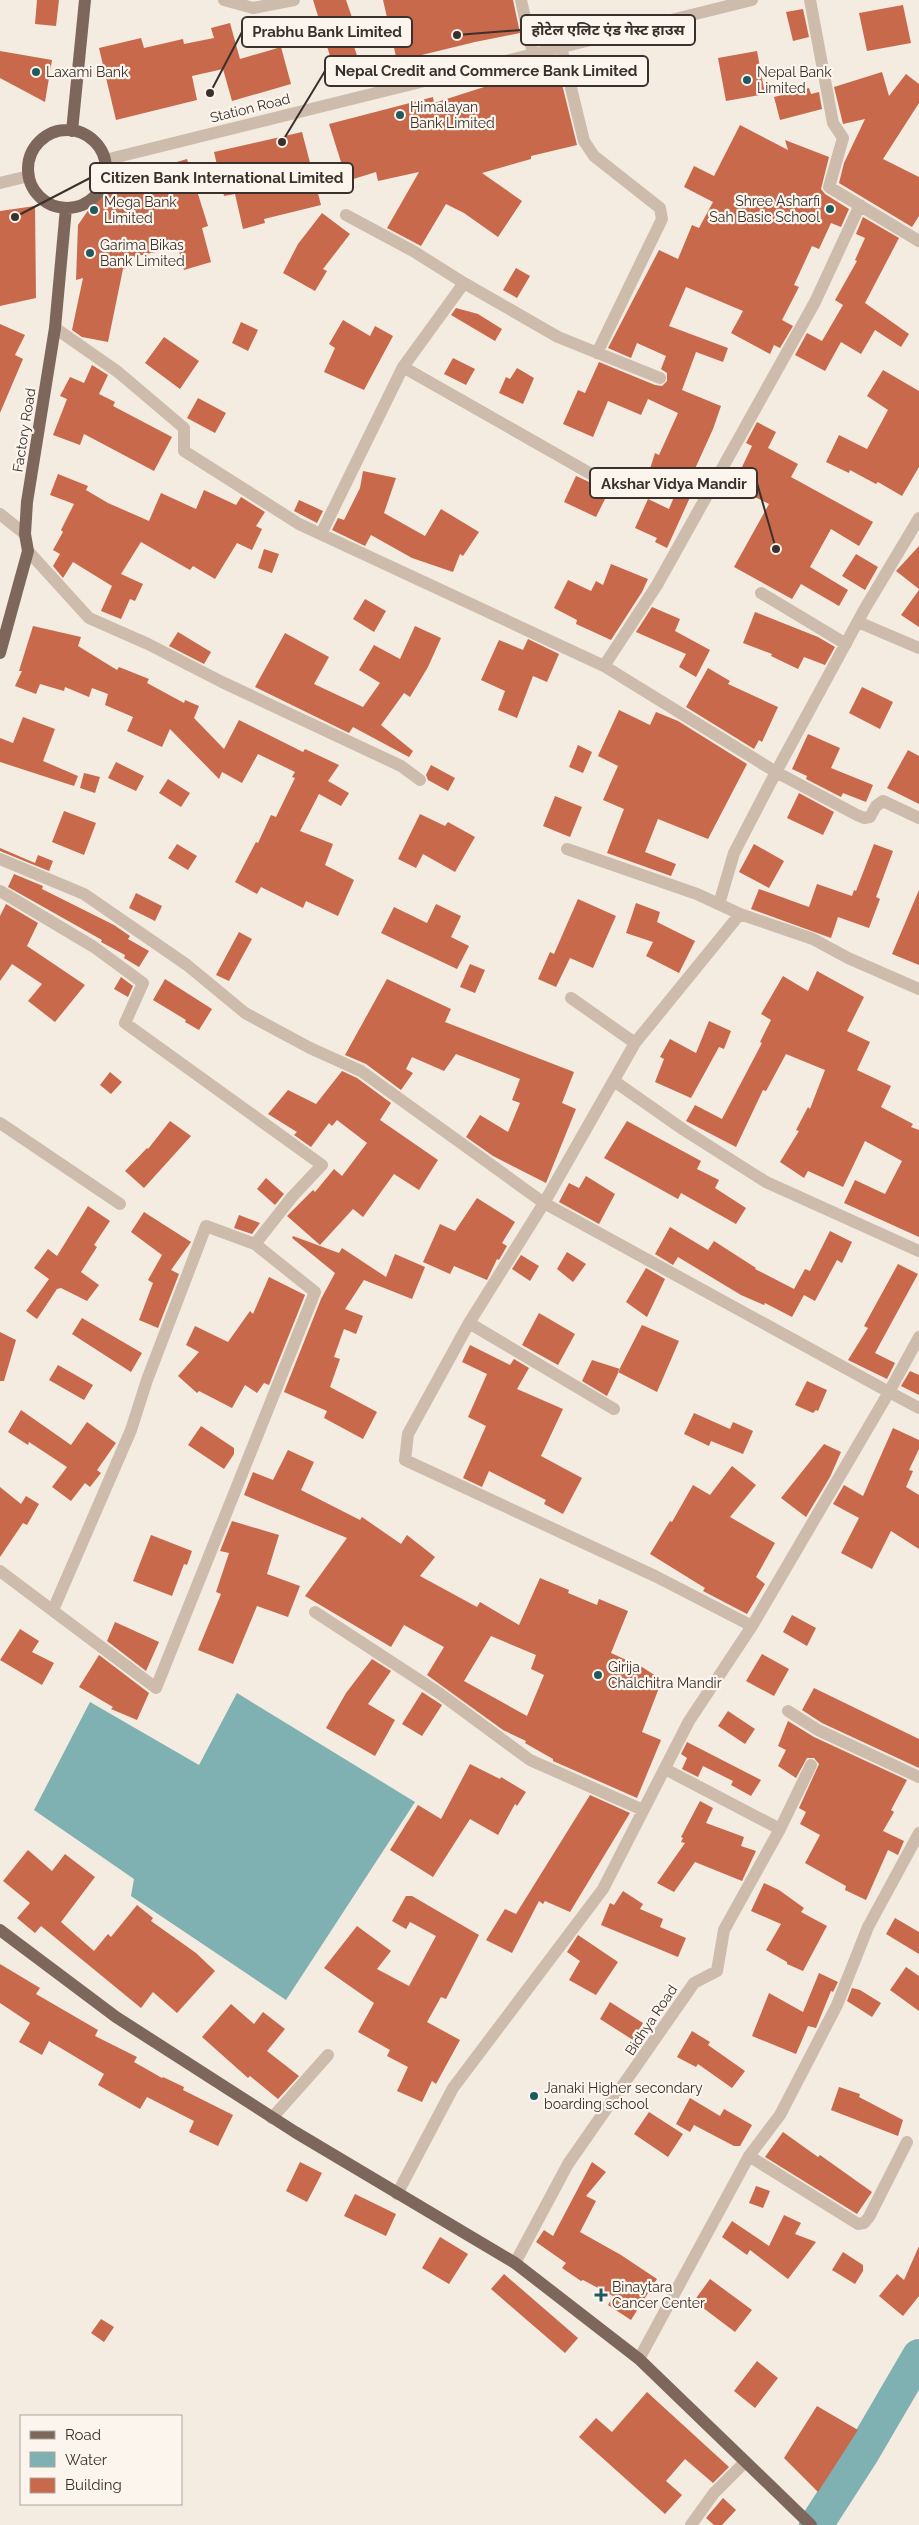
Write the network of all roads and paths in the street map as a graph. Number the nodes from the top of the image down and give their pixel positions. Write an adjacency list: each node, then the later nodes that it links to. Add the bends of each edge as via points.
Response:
1 (85, 0): 9 (main road)
2 (224, 0): 3 (street, via 253,8)
3 (294, 0)
4 (521, 0): 8 (street)
5 (752, 0): 7 (street, Station Road)
6 (810, 0): 13 (street, via 833,123 843,138 829,186)
7 (561, 47): 8 (street, Station Road); 19 (street, via 584,141 594,156 660,208 662,219)
8 (533, 54): 10 (street, Station Road)
9 (72, 131): 10 (main road, via 90,138); 11 (main road, via 52,133 41,140 28,163)
10 (105, 160): 14 (main road, via 105,177 97,194 78,206)
11 (28, 176): 12 (street); 14 (main road, via 41,198)
12 (0, 183)
13 (860, 205): 16 (street); 33 (street, via 815,302 657,585)
14 (66, 208): 18 (main road, Factory Road)
15 (346, 215): 17 (street)
16 (919, 240)
17 (464, 283): 19 (street, via 558,337); 20 (street)
18 (55, 328): 25 (street, via 118,372 184,428 184,451 299,524); 26 (main road, Factory Road, via 27,502)
19 (597, 353): 21 (street)
20 (403, 366): 22 (street); 25 (street)
21 (660, 378)
22 (598, 478)
23 (0, 514): 26 (street)
24 (919, 518): 29 (street)
25 (322, 532): 33 (street)
26 (25, 534): 27 (main road, Factory Road)
27 (28, 551): 32 (main road, Factory Road); 35 (street, via 89,618 401,766)
28 (761, 593): 30 (street)
29 (858, 622): 30 (street); 31 (street)
30 (846, 644): 34 (street)
31 (919, 648)
32 (0, 653)
33 (604, 666): 34 (street)
34 (776, 772): 36 (street, via 864,818 870,817 882,801); 40 (street, via 734,853)
35 (420, 780)
36 (919, 818)
37 (566, 849): 40 (street)
38 (0, 859): 47 (street, via 84,894 187,964 245,1013 361,1071)
39 (0, 891): 49 (street, via 94,947 144,983 125,1023 322,1165)
40 (719, 904): 41 (street)
41 (740, 914): 42 (street, via 813,939); 44 (street)
42 (919, 989)
43 (571, 998): 44 (street)
44 (635, 1043): 45 (street)
45 (614, 1081): 47 (street); 50 (street, via 766,1182)
46 (0, 1122): 48 (street)
47 (544, 1203): 51 (street); 53 (street)
48 (120, 1204)
49 (255, 1244): 57 (street, via 206,1226 147,1380 132,1430); 57 (street, via 314,1292 156,1688)
50 (919, 1250)
51 (469, 1323): 55 (street); 59 (street, via 408,1434 406,1460 655,1576)
52 (919, 1337): 53 (street)
53 (888, 1392): 54 (street); 59 (street)
54 (919, 1408)
55 (614, 1409)
56 (0, 1571): 57 (street)
57 (53, 1610)
58 (315, 1612): 64 (street, via 439,1693 530,1760)
59 (752, 1626): 62 (street, via 689,1721)
60 (788, 1712): 63 (street, via 818,1730)
61 (811, 1765): 65 (street)
62 (665, 1769): 64 (street); 65 (street)
63 (919, 1777)
64 (643, 1810): 72 (street, via 602,1888 453,2088)
65 (780, 1830): 73 (street, Bidhya Road, via 724,1930 717,1971 694,1983 568,2164)
66 (919, 1833): 71 (street, via 868,1927 837,2005 784,2107)
67 (0, 1930): 69 (main road, via 116,2017)
68 (328, 2055): 69 (street)
69 (272, 2118): 72 (main road)
70 (907, 2142): 71 (street, via 869,2217 858,2224)
71 (749, 2156): 74 (street)
72 (397, 2194): 73 (main road)
73 (516, 2263): 74 (main road)
74 (639, 2359): 75 (main road)
75 (745, 2462): 76 (street, via 714,2494); 77 (main road)
76 (691, 2525)
77 (811, 2525)

